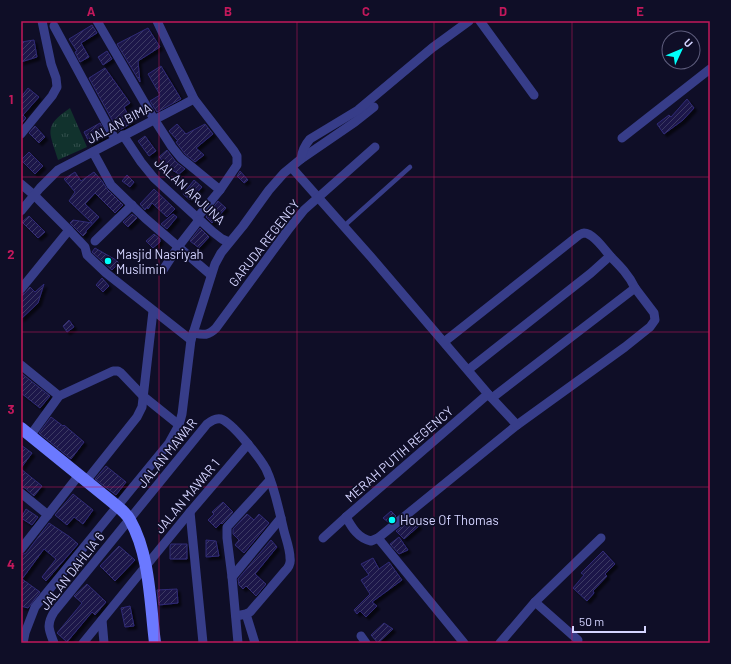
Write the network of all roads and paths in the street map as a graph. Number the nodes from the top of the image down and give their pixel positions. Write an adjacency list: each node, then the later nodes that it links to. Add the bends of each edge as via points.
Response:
1 (42, 21): 12 (street, via 57,87)
2 (97, 21): 11 (street)
3 (157, 21): 9 (street)
4 (469, 21): 17 (street, via 432,48 358,110 310,139 305,145)
5 (480, 21): 8 (street)
6 (54, 23): 13 (street, JALAN ARJUNA)
7 (710, 69): 14 (street)
8 (534, 95)
9 (194, 99): 11 (street, JALAN BIMA); 21 (street, via 237,156 237,165)
10 (374, 107): 17 (street)
11 (154, 119): 13 (street, JALAN BIMA); 21 (street, via 181,158)
12 (22, 131)
13 (119, 137): 16 (street, JALAN BIMA); 26 (street, JALAN ARJUNA, via 154,178)
14 (622, 138)
15 (376, 147): 23 (street, GARUDA REGENCY)
16 (93, 152): 22 (street, JALAN BIMA, via 58,170); 24 (street, via 111,185)
17 (301, 159): 19 (street)
18 (410, 167): 27 (lane)
19 (292, 168): 23 (street); 30 (street, via 269,190 244,226)
20 (21, 184): 22 (street)
21 (220, 190): 26 (street)
22 (34, 195): 25 (street, JALAN BIMA); 28 (street)
23 (318, 198): 27 (street); 38 (street, GARUDA REGENCY, via 304,210 288,230 216,328 210,333)
24 (132, 205): 29 (street); 31 (street)
25 (21, 210)
26 (198, 219): 30 (street, JALAN ARJUNA); 31 (street)
27 (344, 226): 39 (street)
28 (69, 230): 36 (street); 37 (street, via 85,247 87,255)
29 (95, 241)
30 (229, 242): 34 (street, via 218,258)
31 (178, 247): 33 (street); 34 (street)
32 (610, 256): 35 (street, via 622,267); 39 (street, via 591,234 584,233 578,236); 41 (street)
33 (163, 270)
34 (211, 276): 38 (street)
35 (635, 288): 44 (street, MERAH PUTIH REGENCY); 46 (street, via 654,312 655,320 650,327)
36 (21, 289)
37 (154, 311): 38 (street); 43 (street)
38 (192, 337): 45 (street)
39 (444, 342): 41 (street)
40 (21, 365): 42 (street)
41 (468, 370): 44 (street)
42 (59, 396): 43 (street, via 113,371 121,373); 47 (street)
43 (143, 396): 45 (street); 49 (street, via 142,407 137,417)
44 (490, 396): 46 (street); 55 (street, MERAH PUTIH REGENCY)
45 (179, 425): 52 (street)
46 (518, 425): 58 (street)
47 (25, 432): 49 (street)
48 (248, 444): 50 (street, JALAN MAWAR, via 261,461); 52 (street, JALAN MAWAR, via 227,423 220,419 211,421); 53 (street, JALAN MAWAR 1)
49 (82, 478): 52 (street); 54 (street)
50 (270, 480): 56 (street, JALAN MAWAR); 62 (street, via 227,527)
51 (21, 493): 54 (street)
52 (123, 512): 61 (street, via 140,540); 68 (street, via 34,607); 69 (street, JALAN DAHLIA 6, via 50,620 49,628)
53 (190, 512): 61 (street, JALAN MAWAR 1); 73 (street)
54 (48, 515): 60 (street)
55 (346, 516): 57 (street, MERAH PUTIH REGENCY); 58 (street, via 360,536 372,541)
56 (281, 518): 62 (street); 64 (street, JALAN MAWAR, via 290,565)
57 (323, 538)
58 (378, 538): 76 (street)
59 (601, 538): 63 (street)
60 (21, 549)
61 (146, 566): 66 (street, JALAN MAWAR 1); 72 (street)
62 (232, 577): 65 (street)
63 (535, 602): 67 (street); 77 (street)
64 (246, 614): 65 (street); 75 (street)
65 (236, 616): 74 (street)
66 (102, 620): 70 (street, JALAN MAWAR 1); 71 (street)
67 (578, 640)
68 (23, 643)
69 (54, 643)
70 (83, 643)
71 (104, 643)
72 (155, 643)
73 (203, 643)
74 (238, 643)
75 (255, 643)
76 (464, 643)
77 (500, 643)

